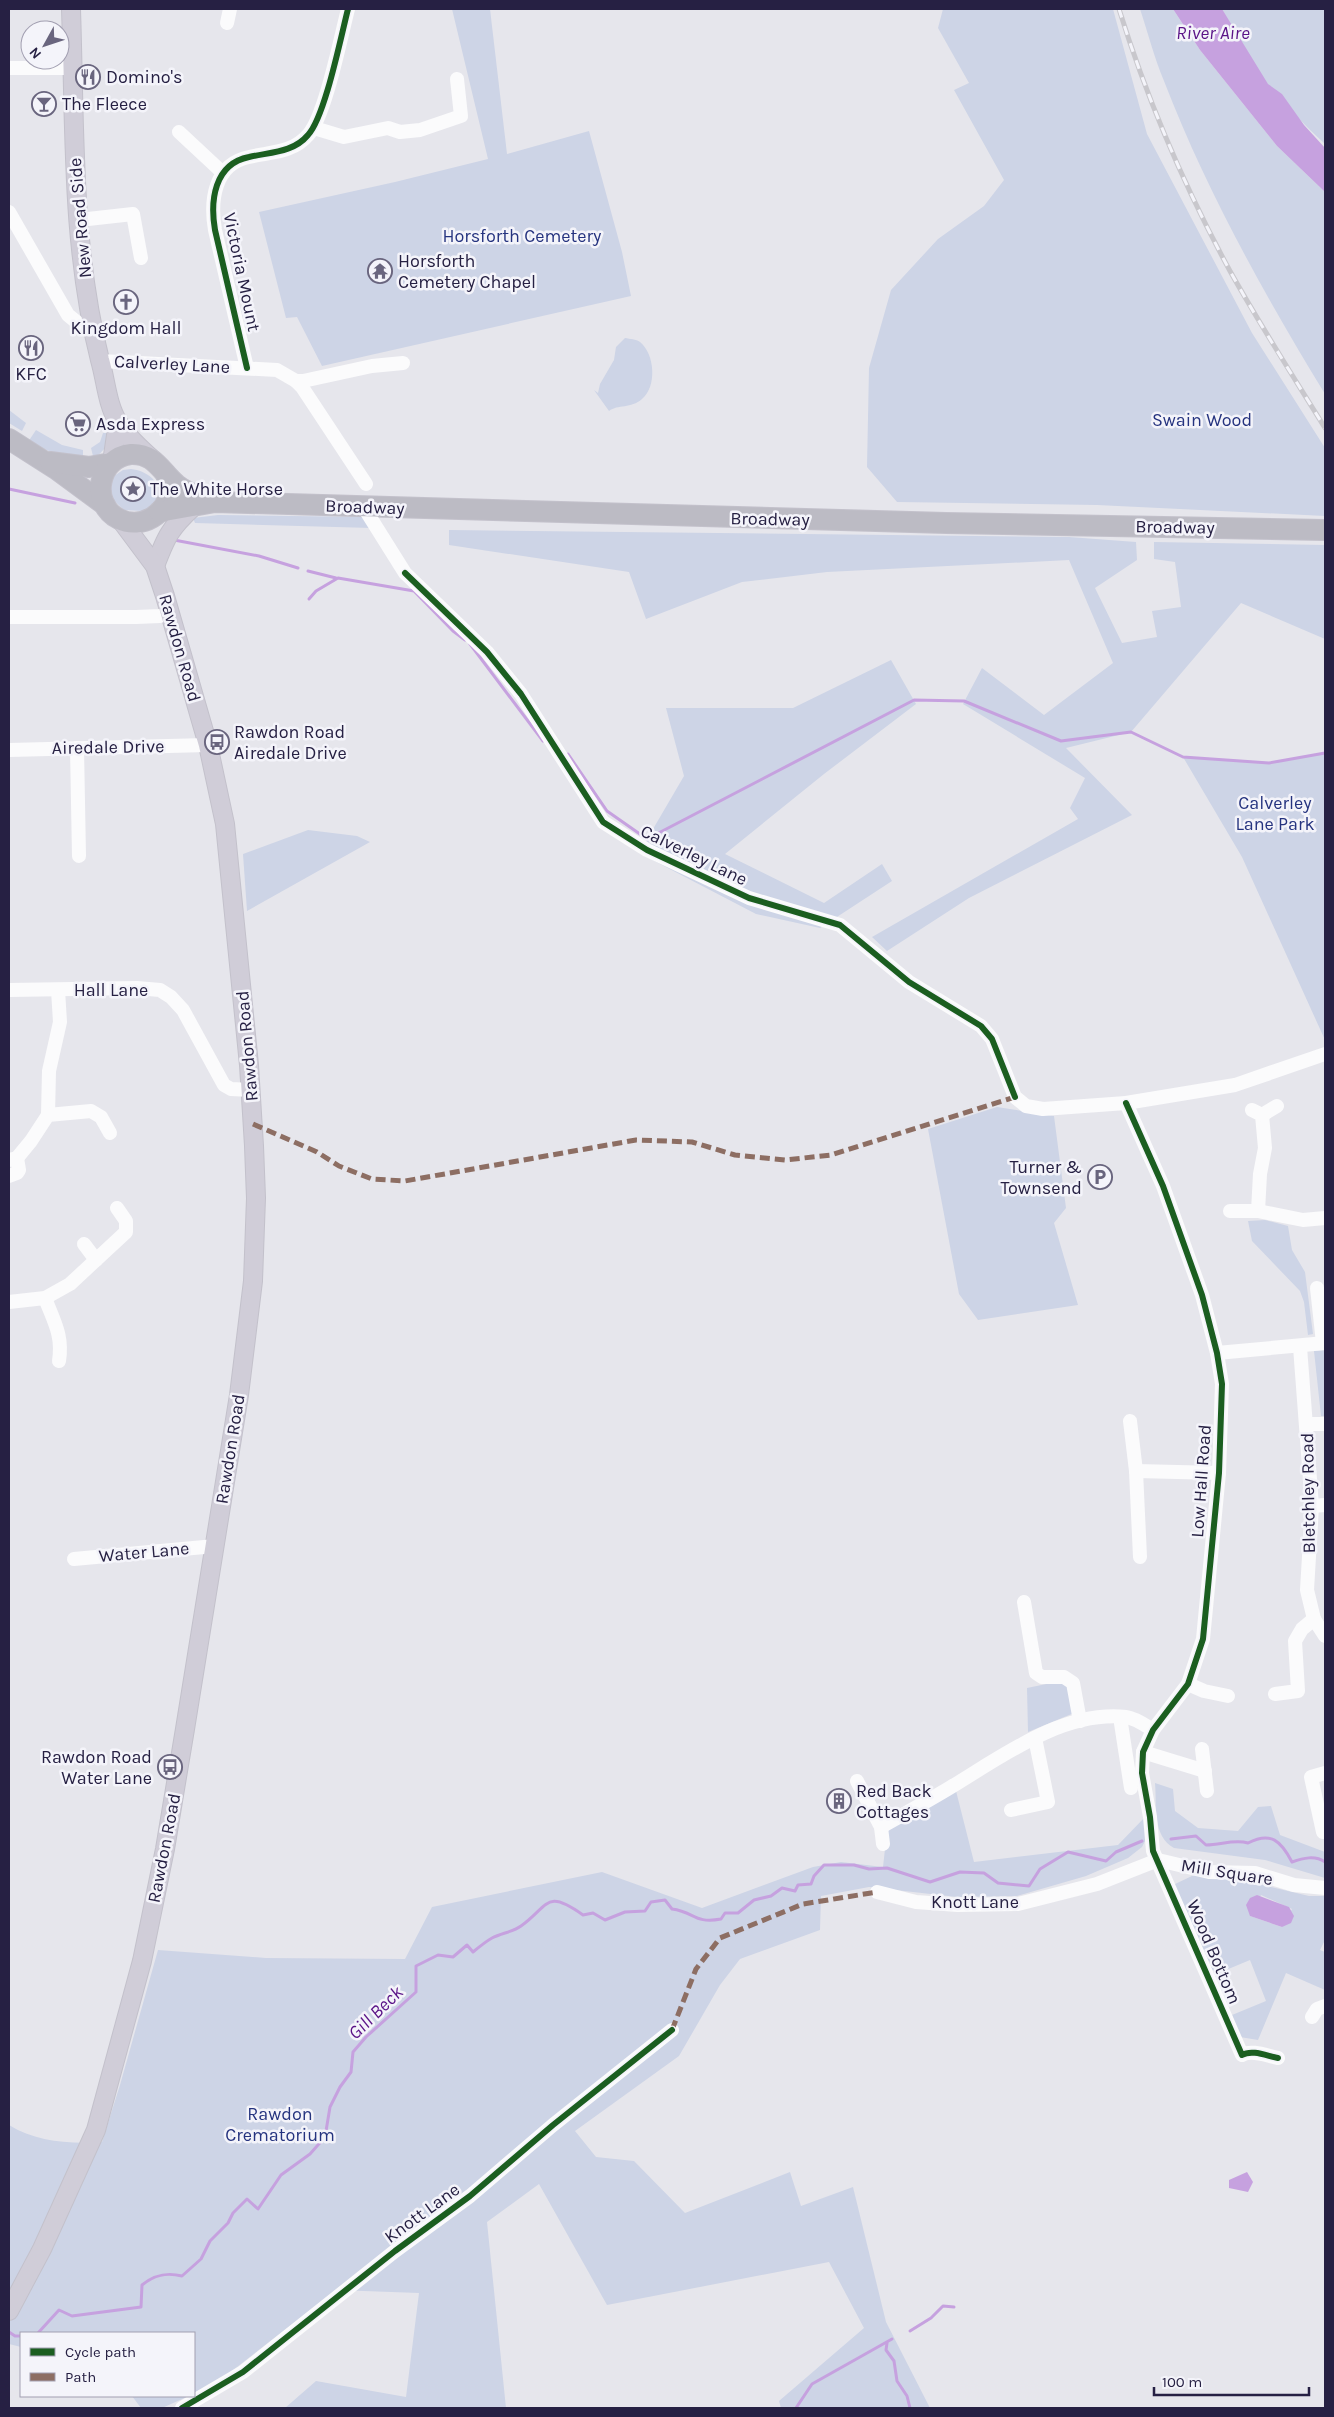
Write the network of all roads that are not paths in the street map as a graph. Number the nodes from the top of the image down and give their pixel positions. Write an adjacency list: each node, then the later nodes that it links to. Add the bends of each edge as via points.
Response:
1 (70, 9): 6 (main road, New Road Side)
2 (230, 9): 4 (street)
3 (348, 9): 8 (street)
4 (227, 23)
5 (9, 68): 6 (street)
6 (72, 68): 12 (main road, New Road Side)
7 (457, 79): 8 (street, via 461,116 420,130 400,132 388,128 344,137)
8 (314, 128): 10 (street, via 292,147 238,160)
9 (179, 132): 10 (street)
10 (223, 173): 17 (street, Victoria Mount, via 215,189 213,217)
11 (9, 212): 14 (street, via 68,315 79,324)
12 (79, 220): 13 (street, via 133,214); 14 (main road, New Road Side)
13 (141, 258)
14 (91, 324): 15 (main road, New Road Side)
15 (100, 360): 17 (street, Calverley Lane); 19 (main road, New Road Side)
16 (403, 363): 18 (street)
17 (247, 368): 18 (street, Calverley Lane, via 277,370)
18 (296, 381): 25 (street, Calverley Lane)
19 (118, 422): 21 (main road, New Road Side, via 138,448); 23 (main road, New Road Side)
20 (9, 439): 22 (highway)
21 (152, 459): 23 (highway, via 130,454); 24 (highway)
22 (43, 460): 23 (highway, via 89,468); 27 (highway)
23 (111, 462): 27 (highway, via 100,483)
24 (166, 474): 26 (highway, via 188,492); 30 (highway, via 168,497)
25 (366, 484)
26 (215, 502): 28 (highway); 29 (highway, Broadway)
27 (105, 506): 31 (highway)
28 (193, 506): 30 (highway); 33 (main road, via 166,535)
29 (363, 506): 32 (highway, Broadway, via 936,523); 44 (street, Calverley Lane, via 404,573 487,652 521,694 603,822 647,850 749,898 840,925 910,982 981,1026 992,1040 1014,1097 1026,1106 1043,1109)
30 (157, 514): 31 (highway, via 135,523); 33 (main road, Rawdon Road)
31 (120, 519): 33 (main road, Rawdon Road)
32 (1320, 530)
33 (155, 566): 34 (main road, Rawdon Road)
34 (170, 612): 35 (street, via 160,616 136,617); 36 (main road, Rawdon Road)
35 (9, 617)
36 (208, 745): 37 (street, Airedale Drive); 43 (main road, Rawdon Road, via 229,849)
37 (77, 748): 38 (street, Airedale Drive); 39 (street)
38 (9, 750)
39 (79, 856)
40 (9, 990): 41 (street, Hall Lane)
41 (58, 990): 43 (street, Hall Lane, via 137,988 165,993 182,1010 224,1085 231,1089); 46 (street, via 60,1022 49,1071)
42 (1325, 1054): 44 (street, Calverley Lane, via 1235,1085)
43 (251, 1090): 69 (main road, Rawdon Road, via 256,1198 253,1281 239,1395)
44 (1126, 1103): 61 (street, Low Hall Road, via 1163,1186 1202,1295)
45 (1277, 1106): 52 (street, via 1257,1112 1266,1148 1260,1174)
46 (48, 1115): 47 (street, via 91,1111 101,1117); 48 (street, via 31,1141)
47 (110, 1134)
48 (13, 1159): 49 (street, via 19,1170)
49 (9, 1176)
50 (117, 1208): 55 (street, via 126,1221 126,1232)
51 (1230, 1211): 52 (street)
52 (1258, 1211): 53 (street, via 1304,1220)
53 (1325, 1218)
54 (84, 1244): 55 (street)
55 (96, 1260): 57 (street, via 70,1284)
56 (1317, 1288): 59 (street)
57 (45, 1298): 58 (street); 62 (street, via 60,1335)
58 (9, 1302)
59 (1324, 1343): 60 (street)
60 (1300, 1346): 61 (street); 64 (street, Bletchley Road)
61 (1217, 1353): 67 (street, Low Hall Road, via 1222,1384)
62 (59, 1361)
63 (1130, 1420): 66 (street)
64 (1307, 1424): 65 (street); 68 (street, Bletchley Road)
65 (1325, 1424)
66 (1136, 1471): 67 (street, Low Hall Road); 70 (street)
67 (1219, 1473): 75 (street, Low Hall Road, via 1203,1639)
68 (1318, 1505): 73 (street, Bletchley Road, via 1306,1590)
69 (214, 1546): 71 (street, Water Lane); 100 (main road, Rawdon Road, via 165,1849 130,2008 96,2130 42,2249)
70 (1140, 1557)
71 (74, 1559)
72 (1024, 1602): 79 (street, via 1036,1673 1042,1678 1064,1676 1073,1683)
73 (1314, 1619): 74 (street, Bletchley Road); 76 (street, via 1302,1629 1295,1641 1298,1692)
74 (1325, 1636)
75 (1188, 1684): 77 (street); 80 (street, Low Hall Road)
76 (1275, 1694)
77 (1228, 1696)
78 (1120, 1717): 79 (street); 80 (street, via 1141,1722); 87 (street)
79 (1080, 1722): 81 (street)
80 (1153, 1730): 83 (street, Low Hall Road)
81 (1036, 1738): 89 (street, via 1048,1802); 90 (street, via 1020,1744)
82 (1202, 1749): 84 (street)
83 (1143, 1752): 84 (street); 93 (street, Low Hall Road, via 1142,1773 1153,1851)
84 (1205, 1771): 88 (street)
85 (1325, 1774): 91 (street, via 1311,1777)
86 (857, 1781): 90 (street)
87 (1131, 1788)
88 (1207, 1791)
89 (1011, 1810)
90 (881, 1827): 92 (street)
91 (1323, 1832)
92 (883, 1844)
93 (1158, 1860): 94 (street, Mill Square, via 1209,1872 1254,1873 1294,1885); 95 (street, Knott Lane, via 1097,1884 1018,1904 916,1902); 99 (street, Wood Bottom, via 1242,2055 1256,2053)
94 (1325, 1888)
95 (876, 1892)
96 (1325, 2006): 97 (street)
97 (1312, 2017)
98 (672, 2030): 101 (street, Knott Lane, via 470,2196 243,2372)
99 (1278, 2058)
100 (9, 2311)
101 (182, 2408)

